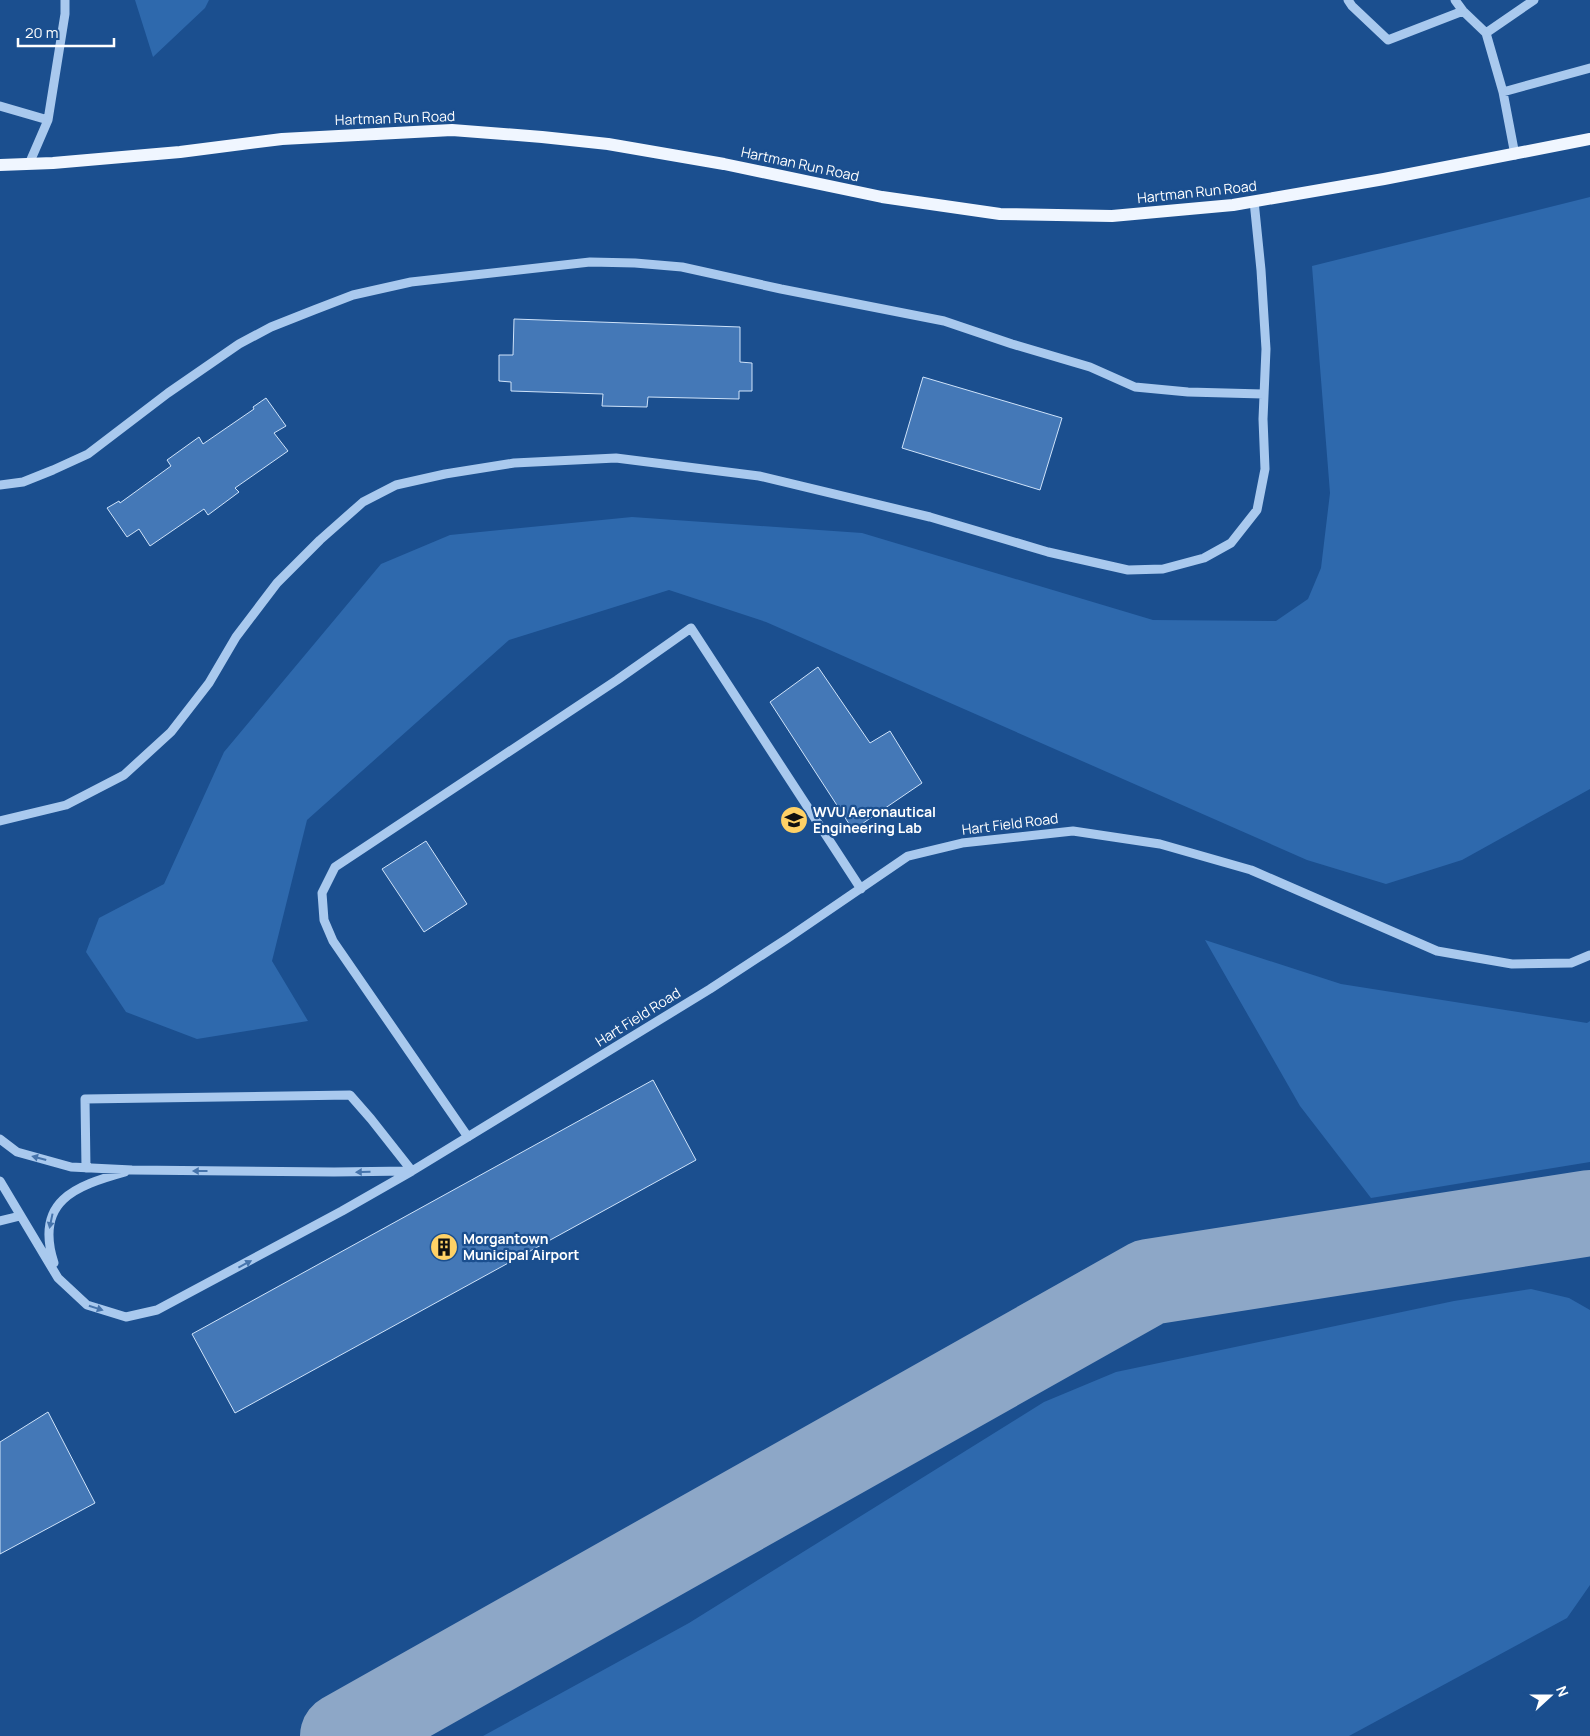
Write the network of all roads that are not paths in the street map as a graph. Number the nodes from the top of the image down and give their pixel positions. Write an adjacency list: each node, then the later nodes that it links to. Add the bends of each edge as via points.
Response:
1 (66, 0): 10 (street)
2 (1348, 0): 5 (street, via 1388,40)
3 (1455, 0): 5 (street)
4 (1534, 0): 6 (street)
5 (1463, 11): 6 (street)
6 (1486, 33): 8 (street)
7 (1590, 68): 8 (street)
8 (1503, 92): 12 (street)
9 (0, 106): 10 (street)
10 (48, 120): 13 (street)
11 (1590, 138): 12 (main road, Hartman Run Road)
12 (1515, 155): 15 (main road, Hartman Run Road)
13 (29, 164): 14 (main road, Hartman Run Road); 15 (main road, Hartman Run Road, via 180,152 282,139 452,130 608,144 882,197 1000,214 1112,216)
14 (0, 165)
15 (1254, 201): 16 (street, via 1266,349)
16 (1263, 394): 17 (street, via 1135,387 1090,367 944,321 682,268 590,262 411,282 353,295 271,327 239,344 88,454 23,482); 18 (street, via 1265,469 1256,510 1231,543 1204,558 1164,569 1128,570 1048,552 930,516 759,476 616,458 514,463 396,485 362,502 277,583 236,637 209,683 171,732 124,775 66,805)
17 (0, 485)
18 (0, 821)
19 (861, 889): 20 (street, Hart Field Road, via 908,856 962,843 1073,830 1160,844 1251,870 1437,951 1512,964 1571,964); 21 (street, Hart Field Road, via 710,989); 21 (street, via 691,628 336,868 322,893 324,920 333,941)
20 (1590, 955)
21 (468, 1137): 25 (street, Hart Field Road)
22 (0, 1139): 23 (street, one-way to 22, via 17,1152)
23 (86, 1168): 24 (street); 25 (street, via 84,1099 350,1095)
24 (132, 1170): 25 (street, one-way to 24); 29 (street, one-way to 29, via 92,1181 56,1206 50,1220 49,1238)
25 (412, 1171): 29 (street, Hart Field Road, one-way to 25, via 87,1305 126,1317 157,1310)
26 (0, 1181): 27 (street)
27 (20, 1216): 28 (street); 29 (street)
28 (0, 1221)
29 (58, 1278)

